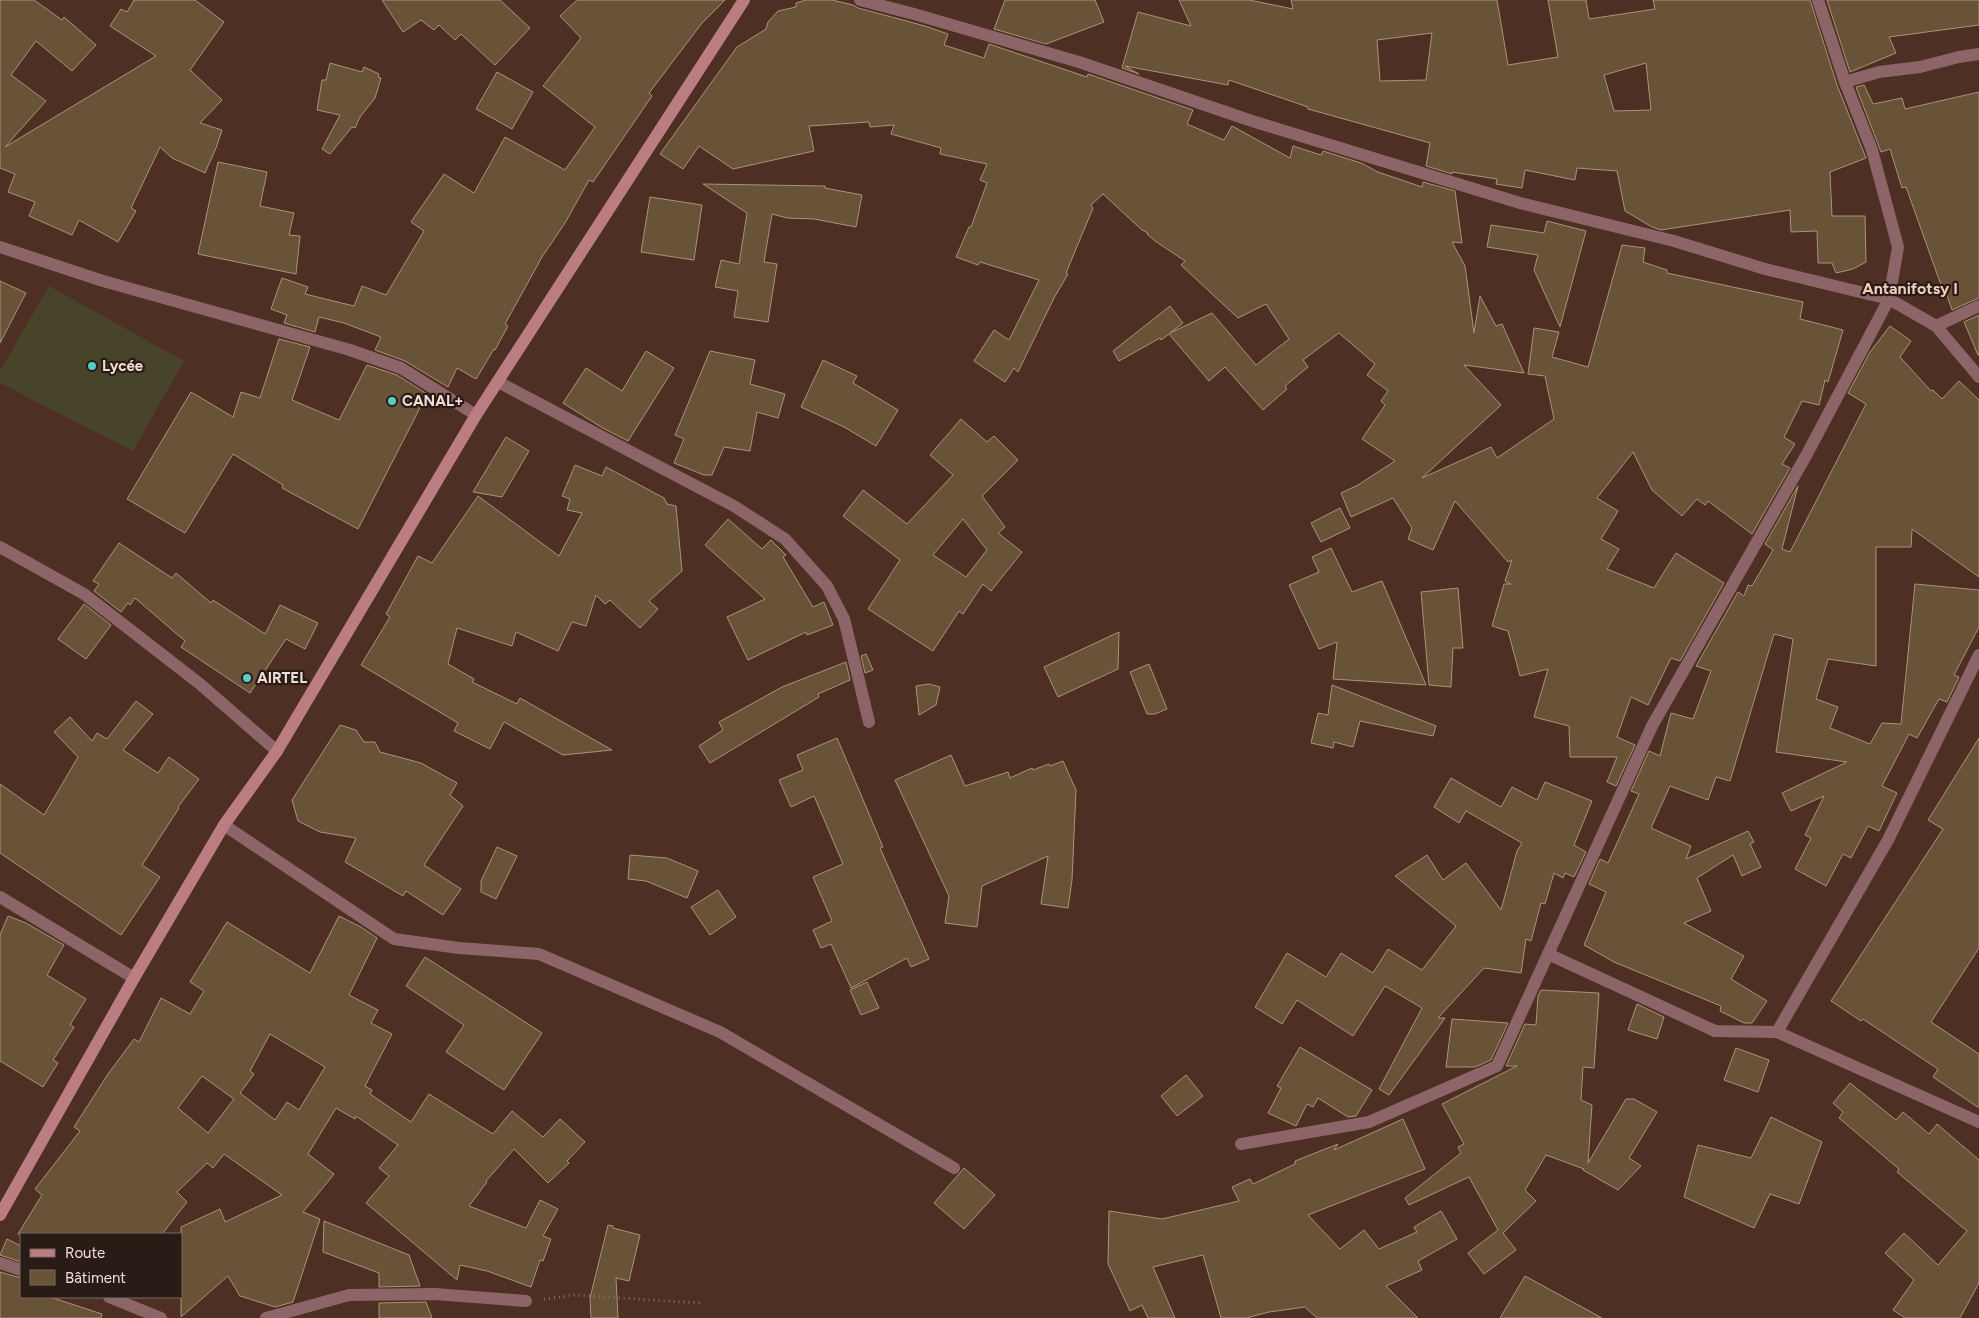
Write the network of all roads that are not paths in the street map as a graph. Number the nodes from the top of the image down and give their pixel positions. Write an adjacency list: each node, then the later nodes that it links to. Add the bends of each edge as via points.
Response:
1 (744, 0): 11 (main road)
2 (860, 0): 7 (street, via 1079,62 1252,121 1520,203)
3 (1818, 0): 5 (street)
4 (1979, 54): 5 (street, via 1879,72)
5 (1846, 82): 7 (street, via 1872,150 1898,247)
6 (0, 248): 12 (street, via 402,368)
7 (1889, 299): 9 (street); 19 (street, via 1808,454 1652,726)
8 (1979, 306): 9 (street)
9 (1936, 326): 10 (street)
10 (1979, 377)
11 (498, 382): 12 (main road); 15 (street, via 734,506 785,539 827,586 844,619)
12 (476, 414): 16 (main road)
13 (0, 547): 16 (street, via 84,594 200,684)
14 (1979, 654): 21 (street, via 1888,840)
15 (869, 722)
16 (277, 751): 17 (main road)
17 (224, 825): 20 (main road); 24 (street, via 394,939 539,954 720,1032)
18 (0, 897): 20 (street)
19 (1548, 954): 21 (street, via 1715,1032); 23 (street, via 1497,1066 1369,1122)
20 (134, 978): 25 (main road)
21 (1777, 1032): 22 (street)
22 (1979, 1122)
23 (1241, 1144)
24 (954, 1168)
25 (0, 1215)
26 (0, 1263): 27 (street)
27 (20, 1270)
28 (111, 1298): 30 (street)
29 (526, 1301): 31 (street, via 435,1294 349,1296)
30 (161, 1318)
31 (266, 1318)

